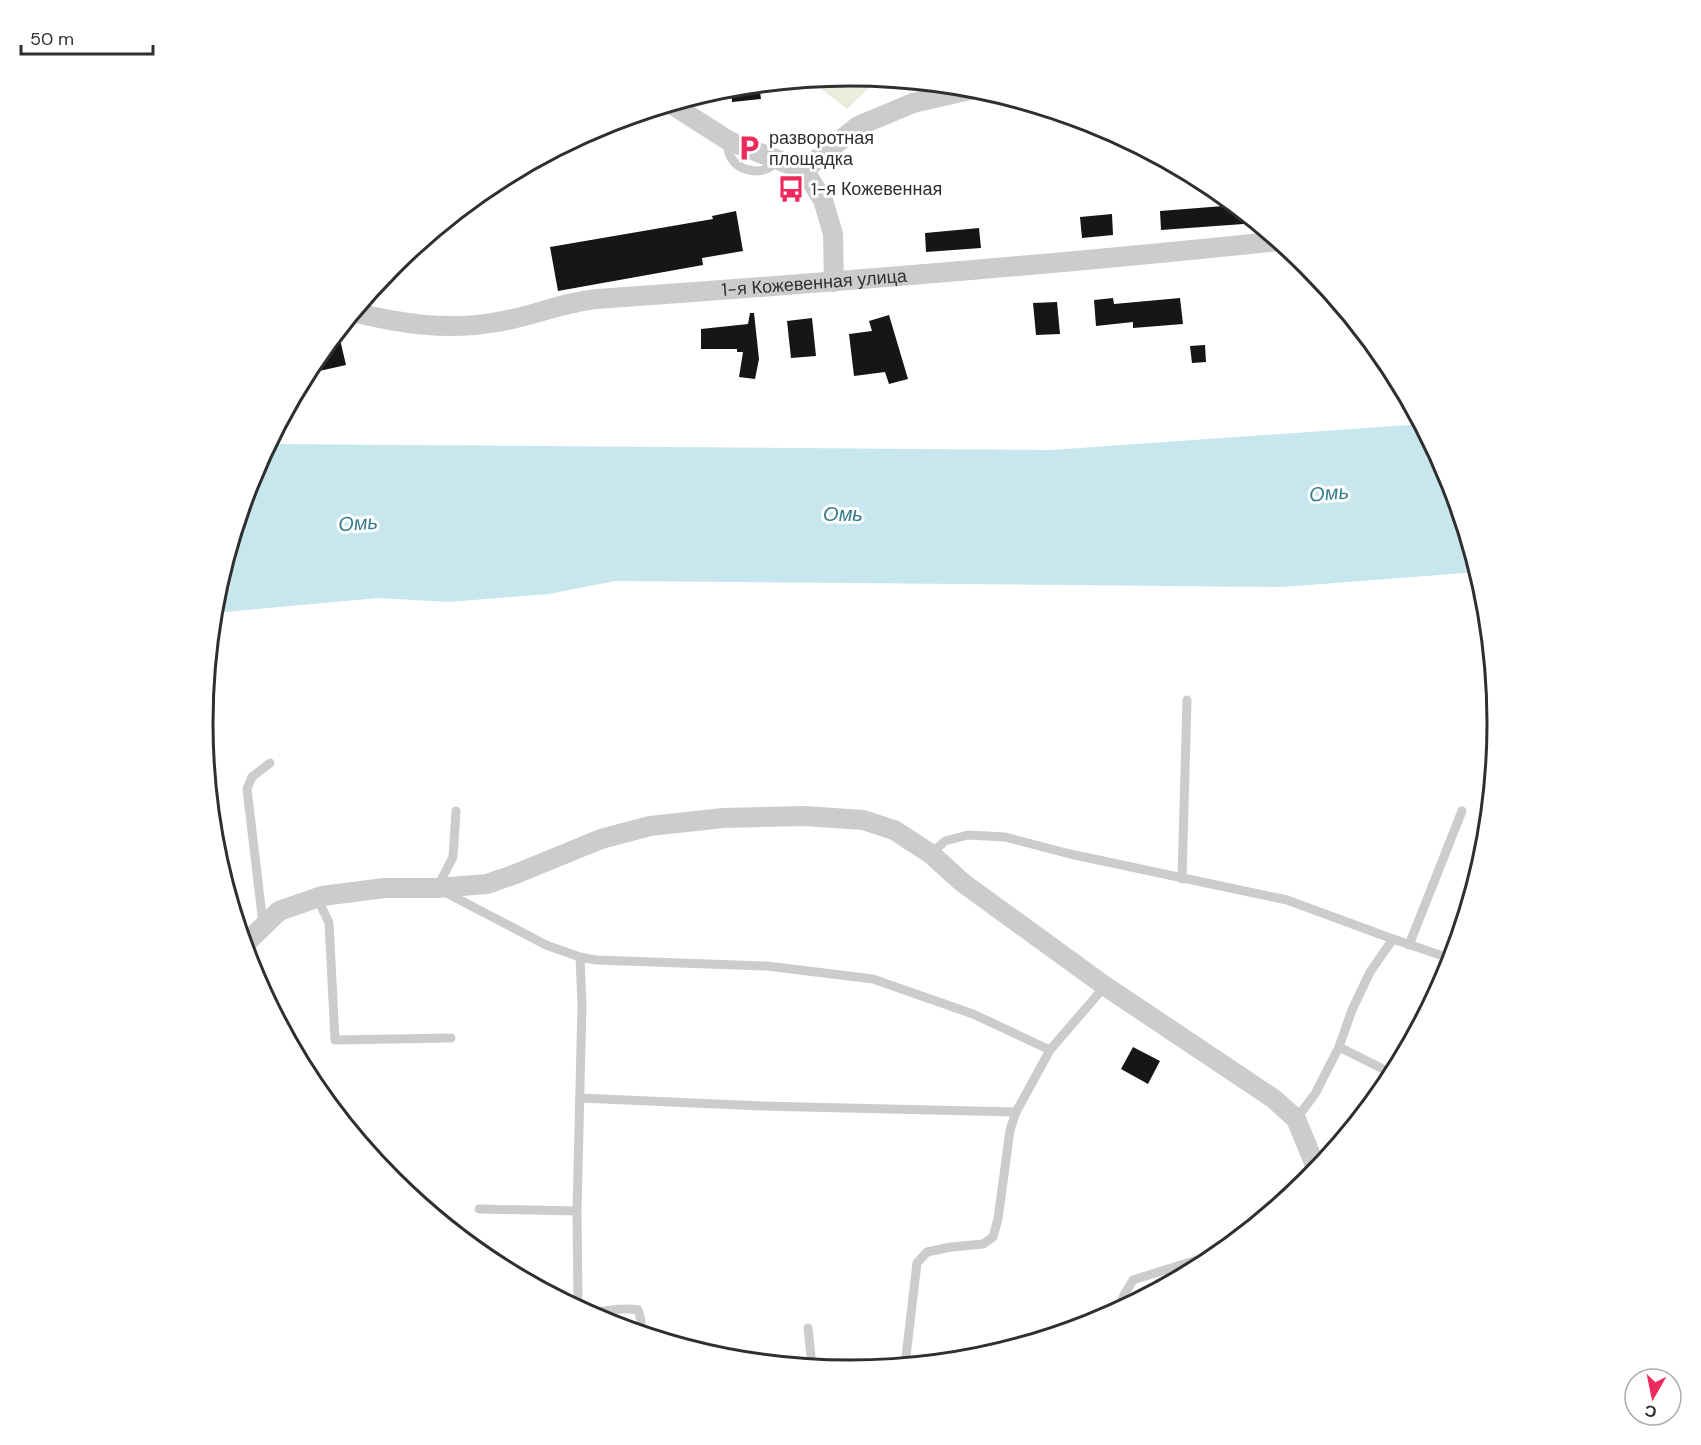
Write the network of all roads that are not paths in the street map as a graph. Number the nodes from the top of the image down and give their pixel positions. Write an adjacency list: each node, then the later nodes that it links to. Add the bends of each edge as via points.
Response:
1 (952, 94): 3 (street, via 913,103 858,126)
2 (679, 109): 3 (street, via 729,141)
3 (804, 170): 5 (street, via 823,200 833,234)
4 (1269, 242): 5 (street, 1-я Кожевенная улица)
5 (834, 282): 6 (street, 1-я Кожевенная улица, via 587,300 498,322 453,327)
6 (362, 314)
7 (1187, 700): 12 (lane)
8 (270, 764): 15 (lane, via 252,777 247,789)
9 (1462, 811): 18 (lane)
10 (456, 812): 13 (lane, via 453,857)
11 (931, 854): 12 (lane, via 945,842 968,835 1005,837); 13 (street, via 894,830 863,820 804,816 723,818 650,826 600,839 487,884); 21 (street, via 963,883)
12 (1182, 879): 17 (lane, via 1287,900)
13 (437, 888): 14 (street, via 384,888); 20 (lane, via 546,945)
14 (317, 897): 15 (street, via 279,911); 22 (lane, via 329,923 335,1040)
15 (263, 927): 16 (street)
16 (251, 938)
17 (1393, 939): 18 (lane); 23 (lane, via 1370,972)
18 (1409, 945): 19 (lane)
19 (1443, 956)
20 (580, 957): 24 (lane, via 767,966 873,979 973,1014); 26 (lane)
21 (1105, 986): 24 (lane); 28 (street, via 1274,1099)
22 (451, 1038)
23 (1339, 1047): 25 (lane); 28 (lane, via 1315,1094)
24 (1050, 1050): 27 (lane)
25 (1384, 1069)
26 (580, 1098): 27 (lane); 31 (lane)
27 (1016, 1112): 38 (lane, via 993,1237 983,1244 927,1252 917,1263)
28 (1296, 1119): 29 (street)
29 (1313, 1160)
30 (479, 1209): 31 (lane)
31 (577, 1211): 33 (lane)
32 (1186, 1263): 34 (lane, via 1133,1280)
33 (578, 1298)
34 (1123, 1298)
35 (608, 1311): 36 (lane, via 638,1310)
36 (641, 1324)
37 (808, 1328): 39 (lane)
38 (906, 1357)
39 (811, 1358)

